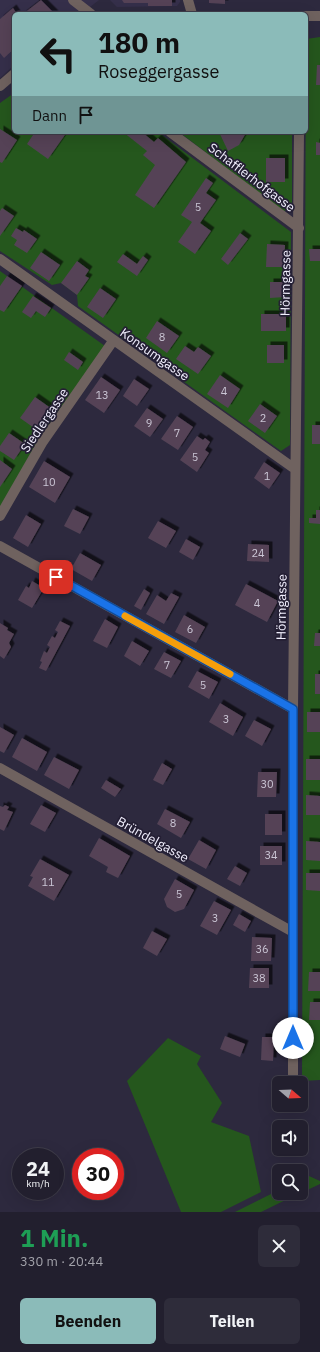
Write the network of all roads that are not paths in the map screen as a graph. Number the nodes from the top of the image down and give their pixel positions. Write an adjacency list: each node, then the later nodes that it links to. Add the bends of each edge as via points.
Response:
1 (73, 0): 3 (street)
2 (188, 0): 4 (street)
3 (88, 12)
4 (191, 12)
5 (308, 16): 6 (street)
6 (320, 16)
7 (12, 76): 8 (street)
8 (0, 86)
9 (173, 134): 11 (street, Schafflerhofgasse)
10 (299, 134): 11 (street, Hörmgasse)
11 (299, 228): 14 (street, Hörmgasse)
12 (0, 259): 13 (street, Konsumgasse)
13 (113, 341): 14 (street, Konsumgasse); 15 (street, Siedlergasse, via 42,443)
14 (295, 469): 17 (street, Hörmgasse)
15 (0, 516)
16 (0, 546): 17 (street)
17 (293, 709): 19 (street, Hörmgasse)
18 (0, 768): 19 (street, Bründelgasse)
19 (293, 932): 20 (street, Hörmgasse)
20 (293, 1076)

